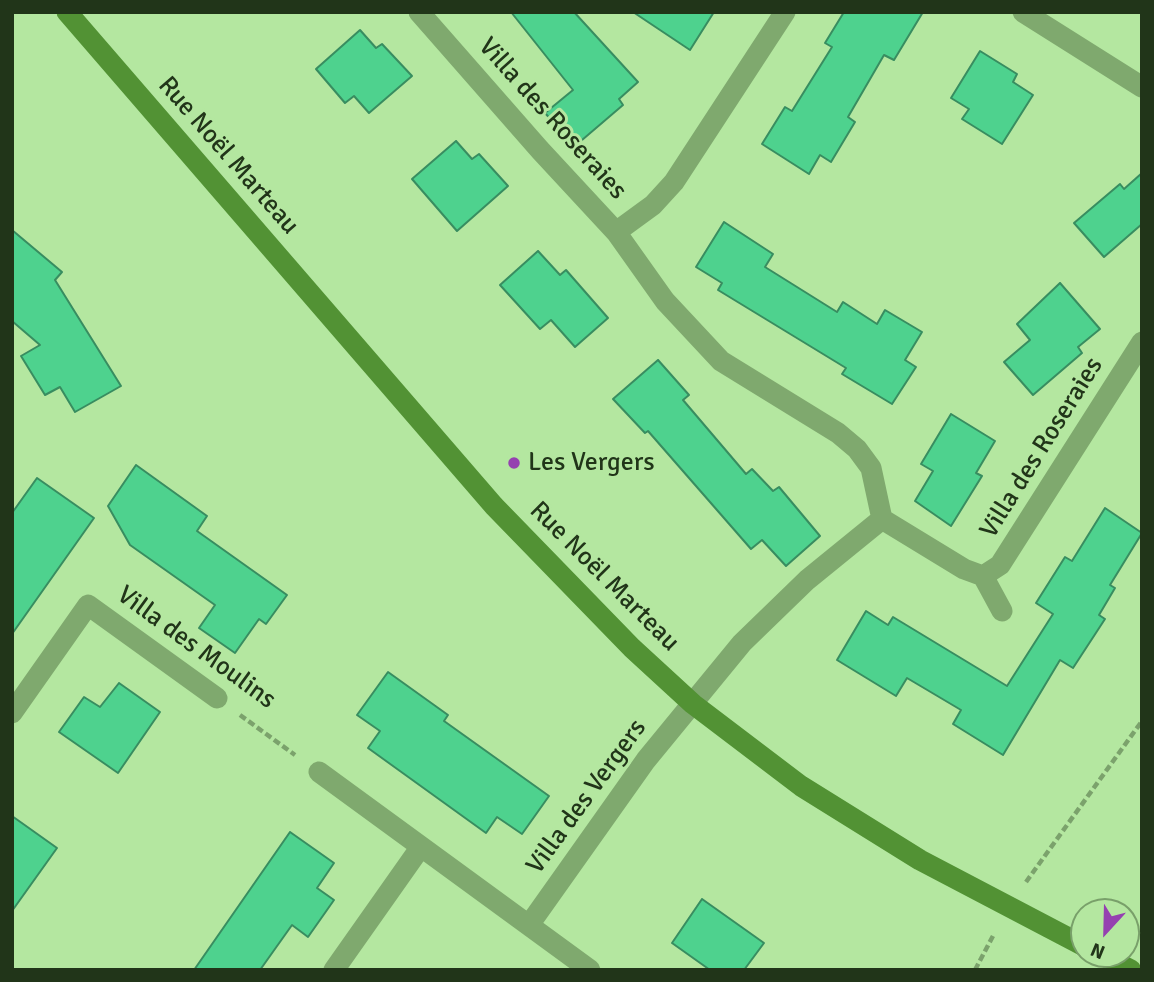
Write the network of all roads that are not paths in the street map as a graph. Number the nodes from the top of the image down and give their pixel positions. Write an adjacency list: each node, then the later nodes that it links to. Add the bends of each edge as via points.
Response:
1 (67, 12): 12 (street, Rue Noël Marteau, via 494,506 632,649)
2 (419, 12): 6 (street, Villa des Roseraies)
3 (785, 12): 6 (street, Villa des Roseraies, via 674,183)
4 (1023, 12): 5 (street)
5 (1142, 87)
6 (616, 232): 8 (street, Villa des Roseraies, via 665,300 721,361 857,449 871,468)
7 (1142, 342): 9 (street, Villa des Roseraies, via 1017,542 1000,565)
8 (882, 519): 9 (street, Villa des Roseraies); 12 (street, via 807,580 742,643)
9 (982, 576): 10 (street, Villa des Roseraies)
10 (1002, 611)
11 (216, 698): 13 (street, Villa des Moulins, via 88,605)
12 (693, 704): 16 (street, Villa des Vergers, via 646,760); 17 (street, Rue Noël Marteau, via 801,786 920,860)
13 (12, 713)
14 (318, 772): 15 (street)
15 (420, 848): 16 (street); 18 (street)
16 (529, 926): 19 (street)
17 (1070, 939)
18 (334, 970)
19 (590, 970)

